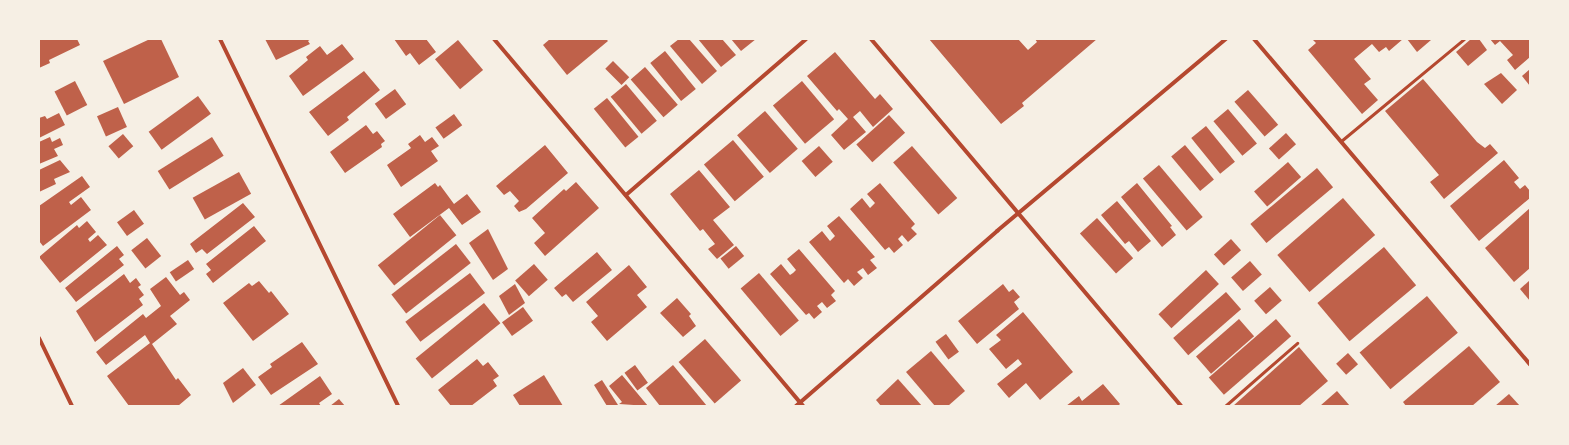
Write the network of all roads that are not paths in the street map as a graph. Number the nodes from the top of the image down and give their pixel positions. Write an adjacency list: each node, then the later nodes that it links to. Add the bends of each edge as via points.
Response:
1 (220, 39): 16 (street)
2 (494, 39): 9 (street)
3 (806, 39): 9 (street)
4 (871, 39): 10 (street)
5 (1226, 39): 10 (street)
6 (1254, 39): 8 (street)
7 (1464, 39): 8 (lane)
8 (1341, 141): 13 (street)
9 (626, 195): 14 (street)
10 (1018, 214): 14 (street); 18 (street)
11 (39, 338): 15 (street)
12 (1297, 343): 19 (lane)
13 (1530, 365)
14 (802, 404): 17 (street)
15 (72, 406)
16 (398, 406)
17 (796, 406)
18 (1181, 406)
19 (1225, 406)

